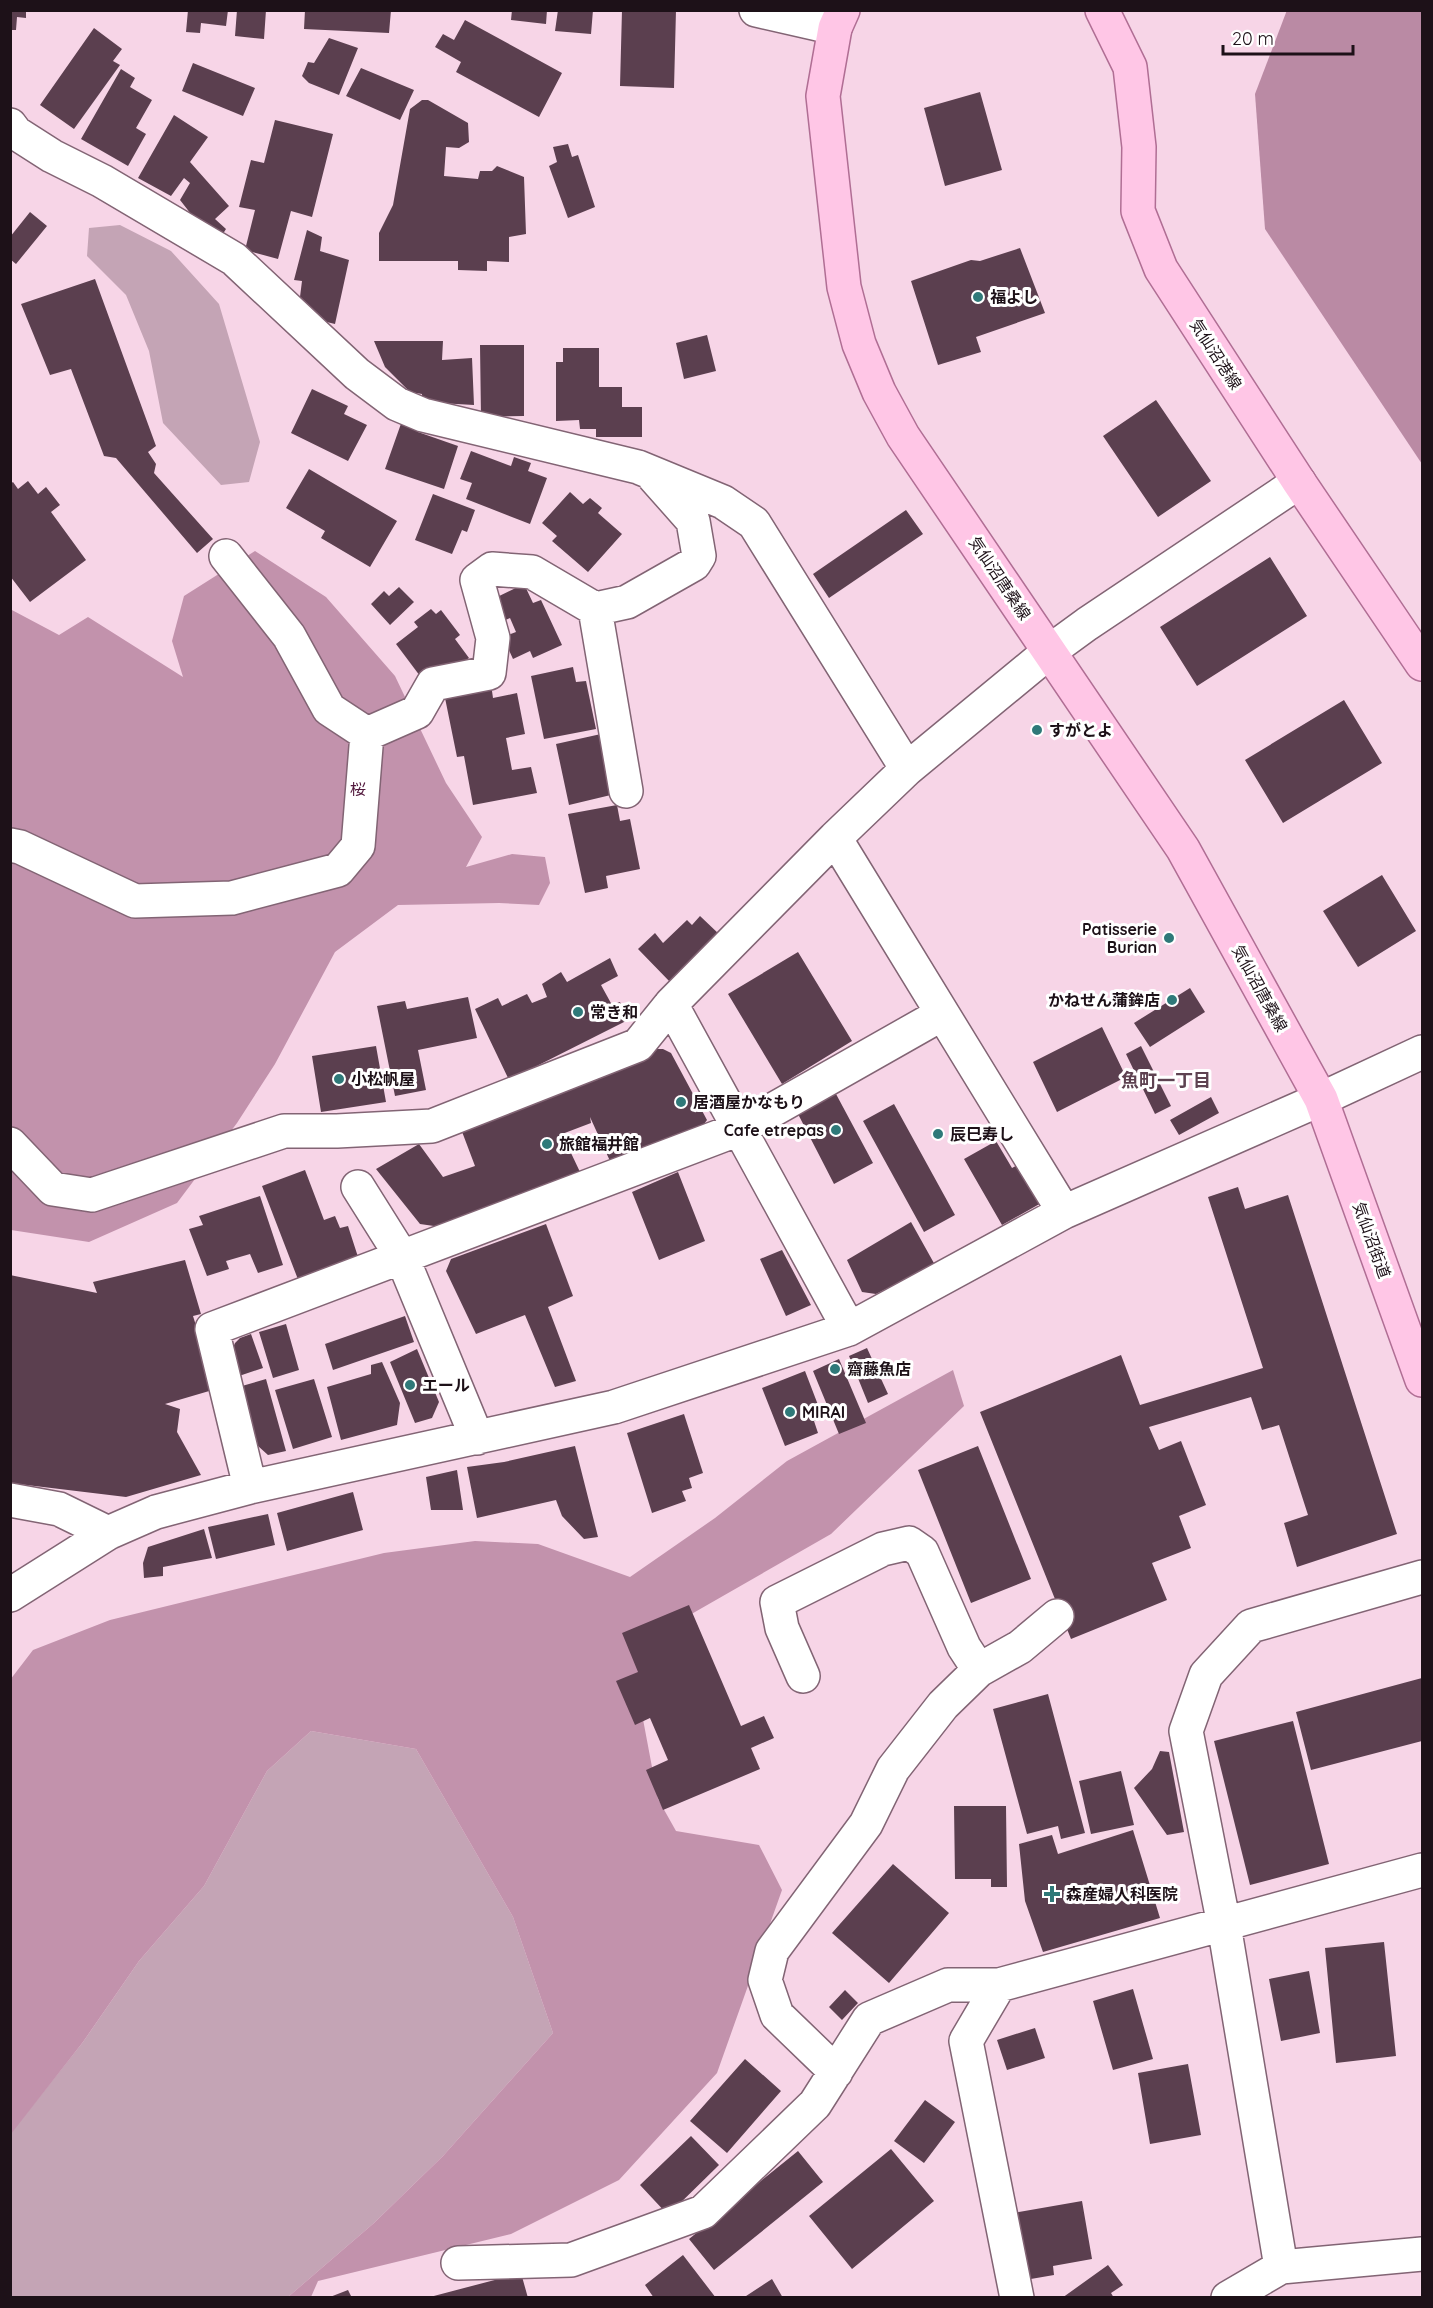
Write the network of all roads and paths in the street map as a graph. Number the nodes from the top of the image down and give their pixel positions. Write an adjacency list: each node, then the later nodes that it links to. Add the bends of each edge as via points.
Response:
1 (756, 10): 3 (street)
2 (1102, 10): 6 (main road, 気仙沼港線, via 1130,67 1139,147 1138,211 1161,269)
3 (839, 19): 9 (main road, 気仙沼唐桑線, via 823,96 844,287 859,344 903,436)
4 (10, 125): 5 (street, via 52,156 234,259 357,374 397,404 423,415)
5 (648, 471): 8 (street, via 693,521 699,556 694,564 627,602); 12 (street, via 723,502 754,524)
6 (1299, 482): 9 (street); 10 (main road, 気仙沼港線)
7 (226, 556): 11 (street, via 289,636 329,709)
8 (595, 609): 11 (street, via 532,572 492,569 477,580 493,638 489,673 434,684 417,712); 13 (street)
9 (1050, 651): 12 (street); 19 (main road, 気仙沼唐桑線, via 1183,849)
10 (1422, 664)
11 (367, 734): 15 (street, via 358,846 338,870 232,898 135,901)
12 (907, 769): 14 (street)
13 (626, 790)
14 (835, 838): 16 (street); 17 (street)
15 (10, 845)
16 (671, 1004): 20 (street); 21 (street, via 638,1045 432,1126 284,1131 92,1195 53,1189)
17 (942, 1014): 20 (street); 23 (street)
18 (1422, 1052): 19 (street)
19 (1321, 1099): 23 (street); 26 (main road, 気仙沼街道)
20 (739, 1129): 24 (street); 25 (street)
21 (10, 1144)
22 (358, 1187): 24 (street)
23 (1064, 1212): 25 (street)
24 (402, 1257): 27 (street); 28 (street, via 212,1329)
25 (849, 1329): 27 (street, via 614,1407)
26 (1422, 1380)
27 (477, 1438): 28 (street)
28 (250, 1487): 30 (street, via 156,1512)
29 (10, 1500): 30 (street, via 59,1509)
30 (108, 1533): 32 (street)
31 (1422, 1577): 37 (street, via 1251,1626 1206,1675 1186,1731)
32 (10, 1595)
33 (1057, 1616): 34 (street, via 1020,1647)
34 (979, 1670): 35 (street, via 964,1647 922,1552 909,1543 883,1549 777,1602 782,1628); 39 (street, via 943,1705 893,1768 866,1824 772,1951 765,1980 777,2015)
35 (803, 1676)
36 (1422, 1870): 37 (street)
37 (1224, 1925): 38 (street); 42 (street)
38 (999, 1985): 39 (street, via 948,1985 869,2019); 43 (street, via 966,2041)
39 (836, 2072): 41 (street, via 815,2104 703,2212 571,2260)
40 (1422, 2254): 42 (street)
41 (458, 2263)
42 (1281, 2267): 44 (street)
43 (1017, 2298)
44 (1228, 2298)

